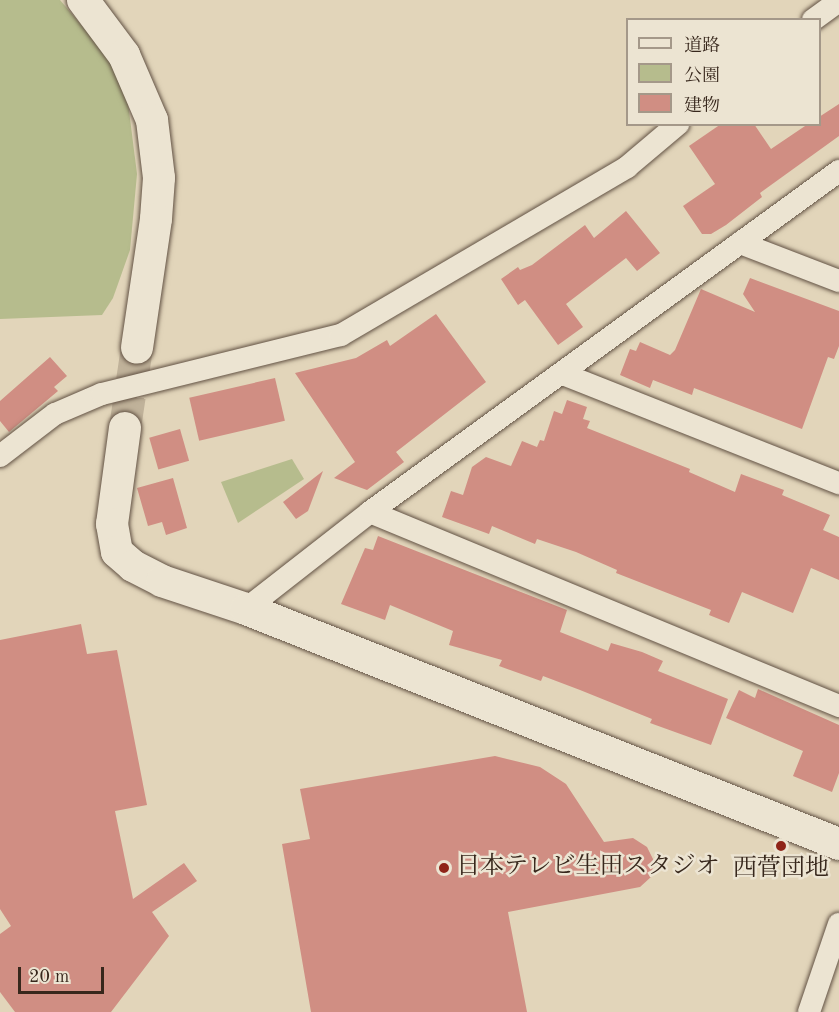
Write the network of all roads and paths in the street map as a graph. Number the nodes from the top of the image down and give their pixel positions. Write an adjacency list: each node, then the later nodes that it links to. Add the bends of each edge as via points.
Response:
1 (83, 0): 8 (street, via 124,55 152,120 159,178)
2 (839, 1): 3 (street)
3 (816, 18)
4 (676, 126): 11 (street, via 627,167 341,335 102,394 56,414)
5 (839, 171): 6 (street)
6 (741, 243): 7 (street); 9 (street)
7 (839, 281)
8 (137, 348)
9 (563, 374): 12 (street); 13 (street)
10 (125, 428): 14 (street, via 112,524 117,552 133,566 162,580)
11 (0, 456)
12 (839, 483)
13 (370, 512): 14 (street); 15 (street)
14 (246, 609): 16 (street)
15 (839, 706)
16 (839, 844)
17 (839, 924): 18 (street)
18 (832, 974): 19 (street)
19 (809, 1012)

